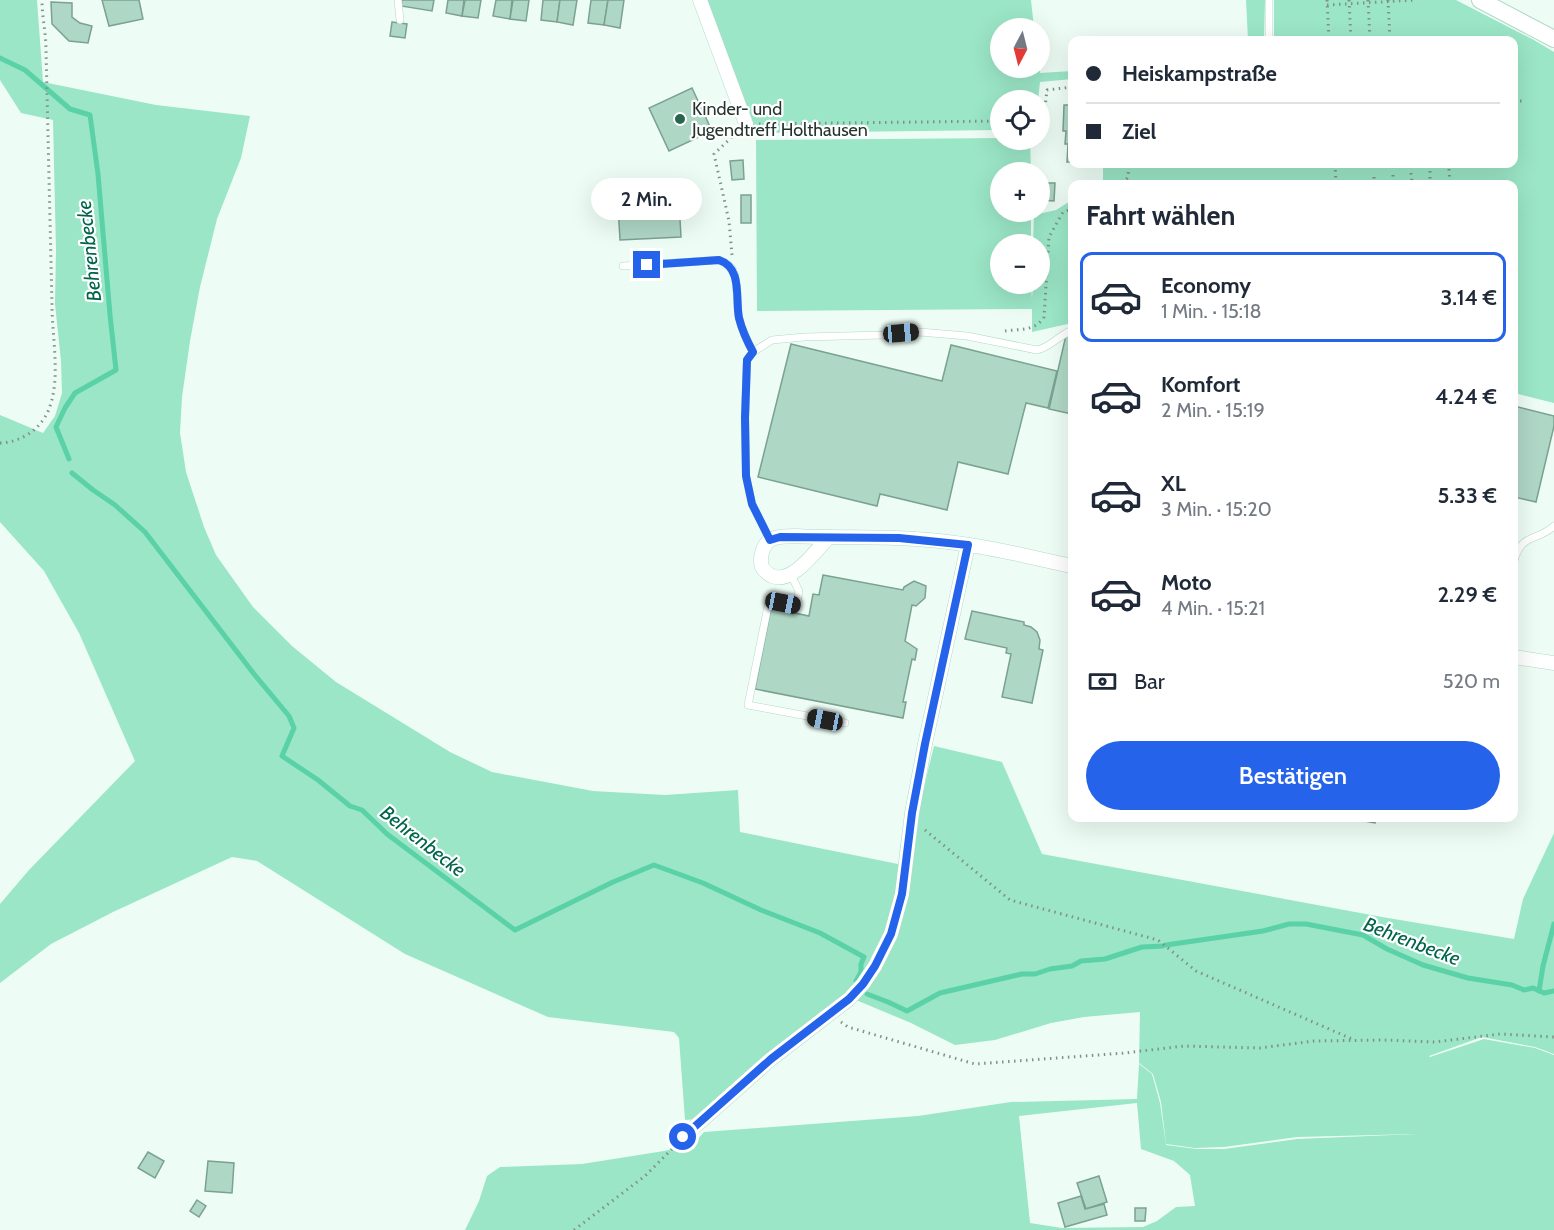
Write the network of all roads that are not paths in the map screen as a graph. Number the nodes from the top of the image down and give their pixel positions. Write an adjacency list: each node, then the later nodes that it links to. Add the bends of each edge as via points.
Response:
1 (398, 0): 5 (lane)
2 (700, 0): 8 (street)
3 (1269, 0): 6 (lane)
4 (1480, 0): 7 (street)
5 (400, 20)
6 (1269, 36)
7 (1554, 39)
8 (746, 124)
9 (623, 266): 11 (lane, via 726,262 733,268 739,316)
10 (1068, 332): 11 (lane, via 1045,349 1037,350 967,336 920,332 772,340)
11 (753, 352): 14 (lane, via 747,360 746,476 752,504)
12 (1554, 526): 16 (lane)
13 (829, 537): 14 (street); 15 (street, via 899,538); 18 (street)
14 (770, 540): 18 (street, via 763,550 762,567 775,578)
15 (968, 545): 17 (street); 22 (street, via 925,744 902,894 891,934 875,966 849,999 771,1059)
16 (1518, 548)
17 (1068, 565)
18 (791, 575): 21 (lane, via 799,591 796,606 770,601 748,705)
19 (1518, 658): 20 (street)
20 (1554, 663)
21 (845, 723)
22 (683, 1137)

